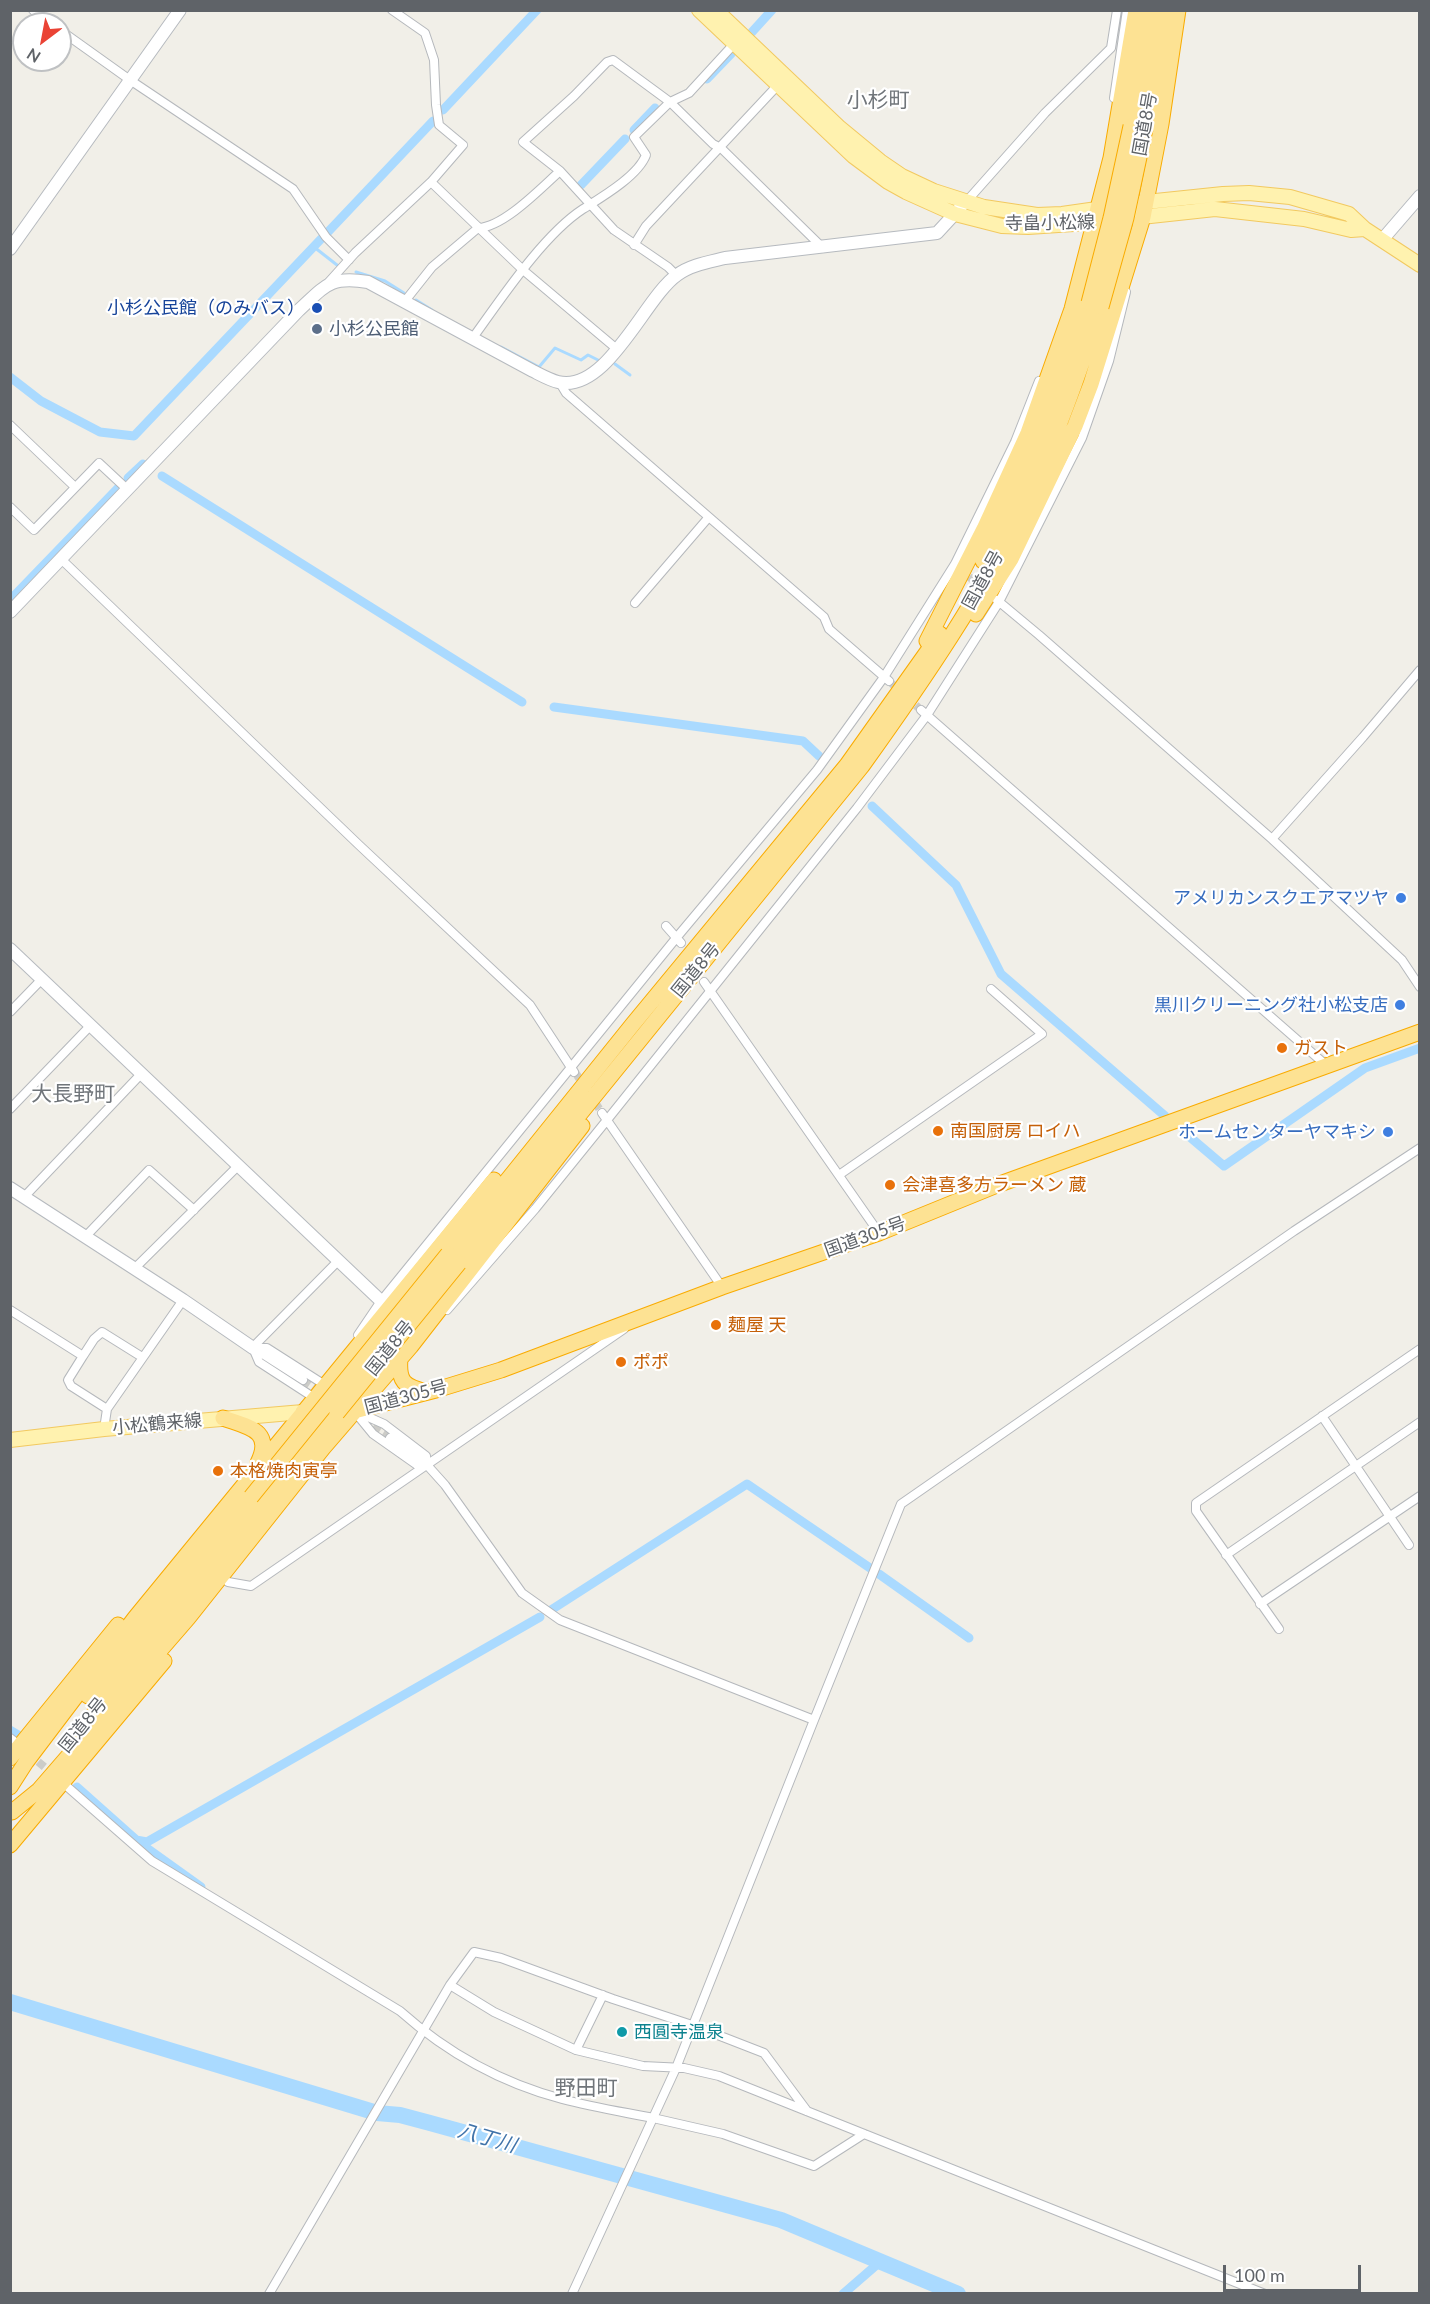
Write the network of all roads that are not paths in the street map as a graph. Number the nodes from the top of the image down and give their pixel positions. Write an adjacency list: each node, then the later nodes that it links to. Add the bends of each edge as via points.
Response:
1 (180, 10): 14 (street)
2 (392, 10): 22 (street, via 425,33 434,60 439,125 463,144)
3 (699, 10): 13 (main road, 寺畠小松線)
4 (716, 10): 24 (main road, 寺畠小松線, via 880,161 902,176)
5 (1117, 10): 24 (street, via 1111,48 1045,113)
6 (1127, 10): 20 (street, via 1109,127)
7 (1136, 10): 20 (highway)
8 (1149, 10): 18 (highway, 国道8号)
9 (1164, 10): 18 (highway, 国道8号)
10 (1178, 10): 17 (highway)
11 (1185, 10): 17 (street, via 1169,114)
12 (72, 39): 14 (street)
13 (734, 44): 15 (main road, 寺畠小松線); 16 (street, via 689,93)
14 (130, 80): 35 (street); 36 (street, via 293,189 326,237)
15 (778, 86): 19 (street); 27 (main road, 寺畠小松線, via 873,171 906,192)
16 (670, 102): 19 (street); 21 (street, via 613,60 607,62 523,142); 26 (street, via 634,137 646,155 643,163)
17 (1161, 124): 25 (highway)
18 (1138, 127): 43 (highway, 国道8号, bridge, via 1111,218)
19 (721, 148): 33 (street, via 646,226); 34 (street)
20 (1111, 158): 28 (highway)
21 (560, 171): 26 (street); 30 (street, via 514,211 486,228)
22 (431, 182): 30 (street); 36 (street)
23 (1419, 196): 32 (street)
24 (966, 202): 27 (street); 28 (main road, 寺畠小松線, via 1037,215)
25 (1146, 202): 28 (main road, 寺畠小松線); 29 (highway); 31 (main road, 寺畠小松線, via 1250,193 1290,197 1349,214)
26 (591, 206): 33 (street); 39 (street, via 550,238)
27 (955, 214): 28 (main road, 寺畠小松線, via 1011,226 1051,226); 34 (street, via 937,233)
28 (1097, 216): 29 (main road, 寺畠小松線); 44 (highway)
29 (1143, 217): 31 (main road, 寺畠小松線, via 1215,209); 37 (highway)
30 (478, 228): 39 (street); 42 (street, via 432,267)
31 (1365, 229): 32 (main road, 寺畠小松線)
32 (1382, 240): 38 (main road, 寺畠小松線)
33 (634, 245): 40 (street)
34 (823, 248): 40 (street, via 725,258)
35 (10, 249)
36 (349, 260): 41 (street)
37 (1128, 265): 54 (street, via 1125,300 1109,361 1082,438); 59 (highway, via 1075,426 1011,559 932,681)
38 (1419, 265)
39 (524, 270): 45 (street); 46 (street)
40 (676, 275): 46 (street)
41 (327, 285): 42 (street, via 346,279 368,282); 50 (street)
42 (405, 301): 45 (street)
43 (1095, 305): 59 (highway, 国道8号, via 1065,411 1027,500 973,601); 60 (highway, 国道8号, via 1001,525 963,598)
44 (1072, 309): 58 (street, via 1061,323 1015,442 956,566); 60 (highway, via 1012,469)
45 (472, 339): 47 (street)
46 (618, 351): 47 (street, via 580,381)
47 (560, 382): 52 (street, via 566,393)
48 (10, 425): 49 (street)
49 (75, 487): 50 (street, via 99,463); 51 (street, via 34,530)
50 (128, 490): 53 (street)
51 (10, 507)
52 (708, 518): 55 (street); 58 (street, via 824,617 830,629)
53 (61, 559): 56 (street); 77 (street, via 530,1005)
54 (995, 599): 61 (street); 62 (street)
55 (635, 603)
56 (10, 612)
57 (1419, 670): 62 (street)
58 (886, 679): 64 (street)
59 (916, 692): 72 (highway, 国道8号, via 862,766)
60 (898, 694): 73 (highway, 国道8号, via 847,765)
61 (924, 712): 70 (street, via 857,808); 76 (street)
62 (1272, 840): 68 (street, via 1402,960)
63 (666, 926): 64 (street)
64 (679, 940): 77 (street)
65 (10, 949): 66 (street)
66 (42, 979): 71 (street); 74 (street)
67 (704, 981): 70 (street)
68 (1419, 987)
69 (991, 989): 83 (street, via 1042,1034)
70 (710, 990): 80 (street); 83 (street)
71 (10, 1012)
72 (655, 1020): 89 (highway, 国道8号); 97 (highway, via 584,1124)
73 (633, 1024): 89 (highway, 国道8号); 103 (highway, via 618,1030)
74 (91, 1025): 78 (street); 79 (street)
75 (1419, 1032): 76 (highway, 国道305号)
76 (1327, 1066): 87 (highway, 国道305号, via 997,1185)
77 (573, 1070): 94 (street)
78 (142, 1073): 82 (street); 85 (street)
79 (10, 1109)
80 (604, 1117): 92 (street); 97 (street, via 535,1209 448,1310)
81 (1419, 1148): 129 (street, via 901,1504)
82 (239, 1165): 86 (street); 90 (street)
83 (839, 1175): 87 (street)
84 (10, 1188): 85 (street)
85 (24, 1197): 88 (street)
86 (194, 1210): 88 (street, via 149,1170); 91 (street)
87 (879, 1233): 92 (highway, 国道305号)
88 (86, 1236): 91 (street)
89 (454, 1258): 122 (highway, 国道8号, bridge)
90 (339, 1260): 94 (street); 98 (street)
91 (134, 1269): 93 (street)
92 (722, 1287): 96 (highway, 国道305号)
93 (183, 1299): 98 (street); 101 (street)
94 (381, 1301): 103 (street)
95 (10, 1310): 100 (street)
96 (633, 1322): 106 (highway, 国道305号, via 501,1370); 118 (street)
97 (425, 1328): 102 (highway)
98 (253, 1348): 104 (street); 105 (street, via 267,1348); 107 (street, via 259,1362)
99 (1419, 1349): 111 (street)
100 (83, 1356): 101 (street, via 102,1332); 108 (street, via 68,1380 70,1386)
101 (142, 1357): 108 (street)
102 (400, 1358): 106 (highway, via 402,1380); 109 (highway)
103 (345, 1360): 105 (highway)
104 (303, 1380)
105 (325, 1385): 107 (highway); 109 (street)
106 (426, 1392): 109 (highway, 国道305号)
107 (314, 1398): 109 (street); 110 (highway)
108 (107, 1409): 114 (street)
109 (354, 1411): 110 (highway, 国道305号); 117 (highway); 118 (street, via 373,1434 417,1466); 118 (street, via 384,1424 426,1456)
110 (303, 1412): 112 (main road, 小松鶴来線); 120 (highway)
111 (1322, 1416): 119 (street); 125 (street, via 1197,1503 1196,1511)
112 (223, 1419): 114 (main road, 小松鶴来線); 120 (highway, via 258,1432 263,1440 263,1453)
113 (1419, 1422): 119 (street)
114 (104, 1429): 116 (main road, 小松鶴来線)
115 (390, 1438): 118 (street)
116 (11, 1439)
117 (323, 1448): 126 (highway, via 313,1475); 134 (highway, via 188,1618 39,1790)
118 (427, 1465): 126 (street, via 251,1586); 129 (street, via 522,1593 560,1620)
119 (1355, 1465): 123 (street); 125 (street)
120 (251, 1475): 130 (highway, via 219,1501); 133 (highway, via 135,1618 26,1762)
121 (1419, 1496): 123 (street)
122 (255, 1502): 133 (highway, 国道8号); 134 (highway, 国道8号)
123 (1390, 1517): 124 (street); 127 (street)
124 (1409, 1545)
125 (1226, 1555): 127 (street)
126 (228, 1582): 132 (highway)
127 (1260, 1604): 128 (street)
128 (1279, 1629)
129 (814, 1720): 138 (street)
130 (19, 1745): 131 (highway)
131 (10, 1758)
132 (63, 1783): 135 (highway); 139 (street, via 152,1861 400,2011)
133 (10, 1789)
134 (11, 1813)
135 (10, 1845)
136 (450, 1985): 137 (street, via 474,1952); 139 (street); 140 (street, via 494,2012)
137 (603, 1995): 138 (street); 140 (street)
138 (692, 2025): 141 (street); 142 (street, via 764,2052)
139 (424, 2032): 143 (street, via 473,2064 509,2081 561,2099); 145 (street)
140 (576, 2050): 141 (street, via 643,2066)
141 (676, 2068): 142 (street, via 719,2076); 143 (street)
142 (808, 2112): 144 (street)
143 (653, 2118): 144 (street, via 723,2134 814,2166); 146 (street)
144 (864, 2133): 147 (street)
145 (269, 2294)
146 (572, 2294)
147 (1265, 2294)

